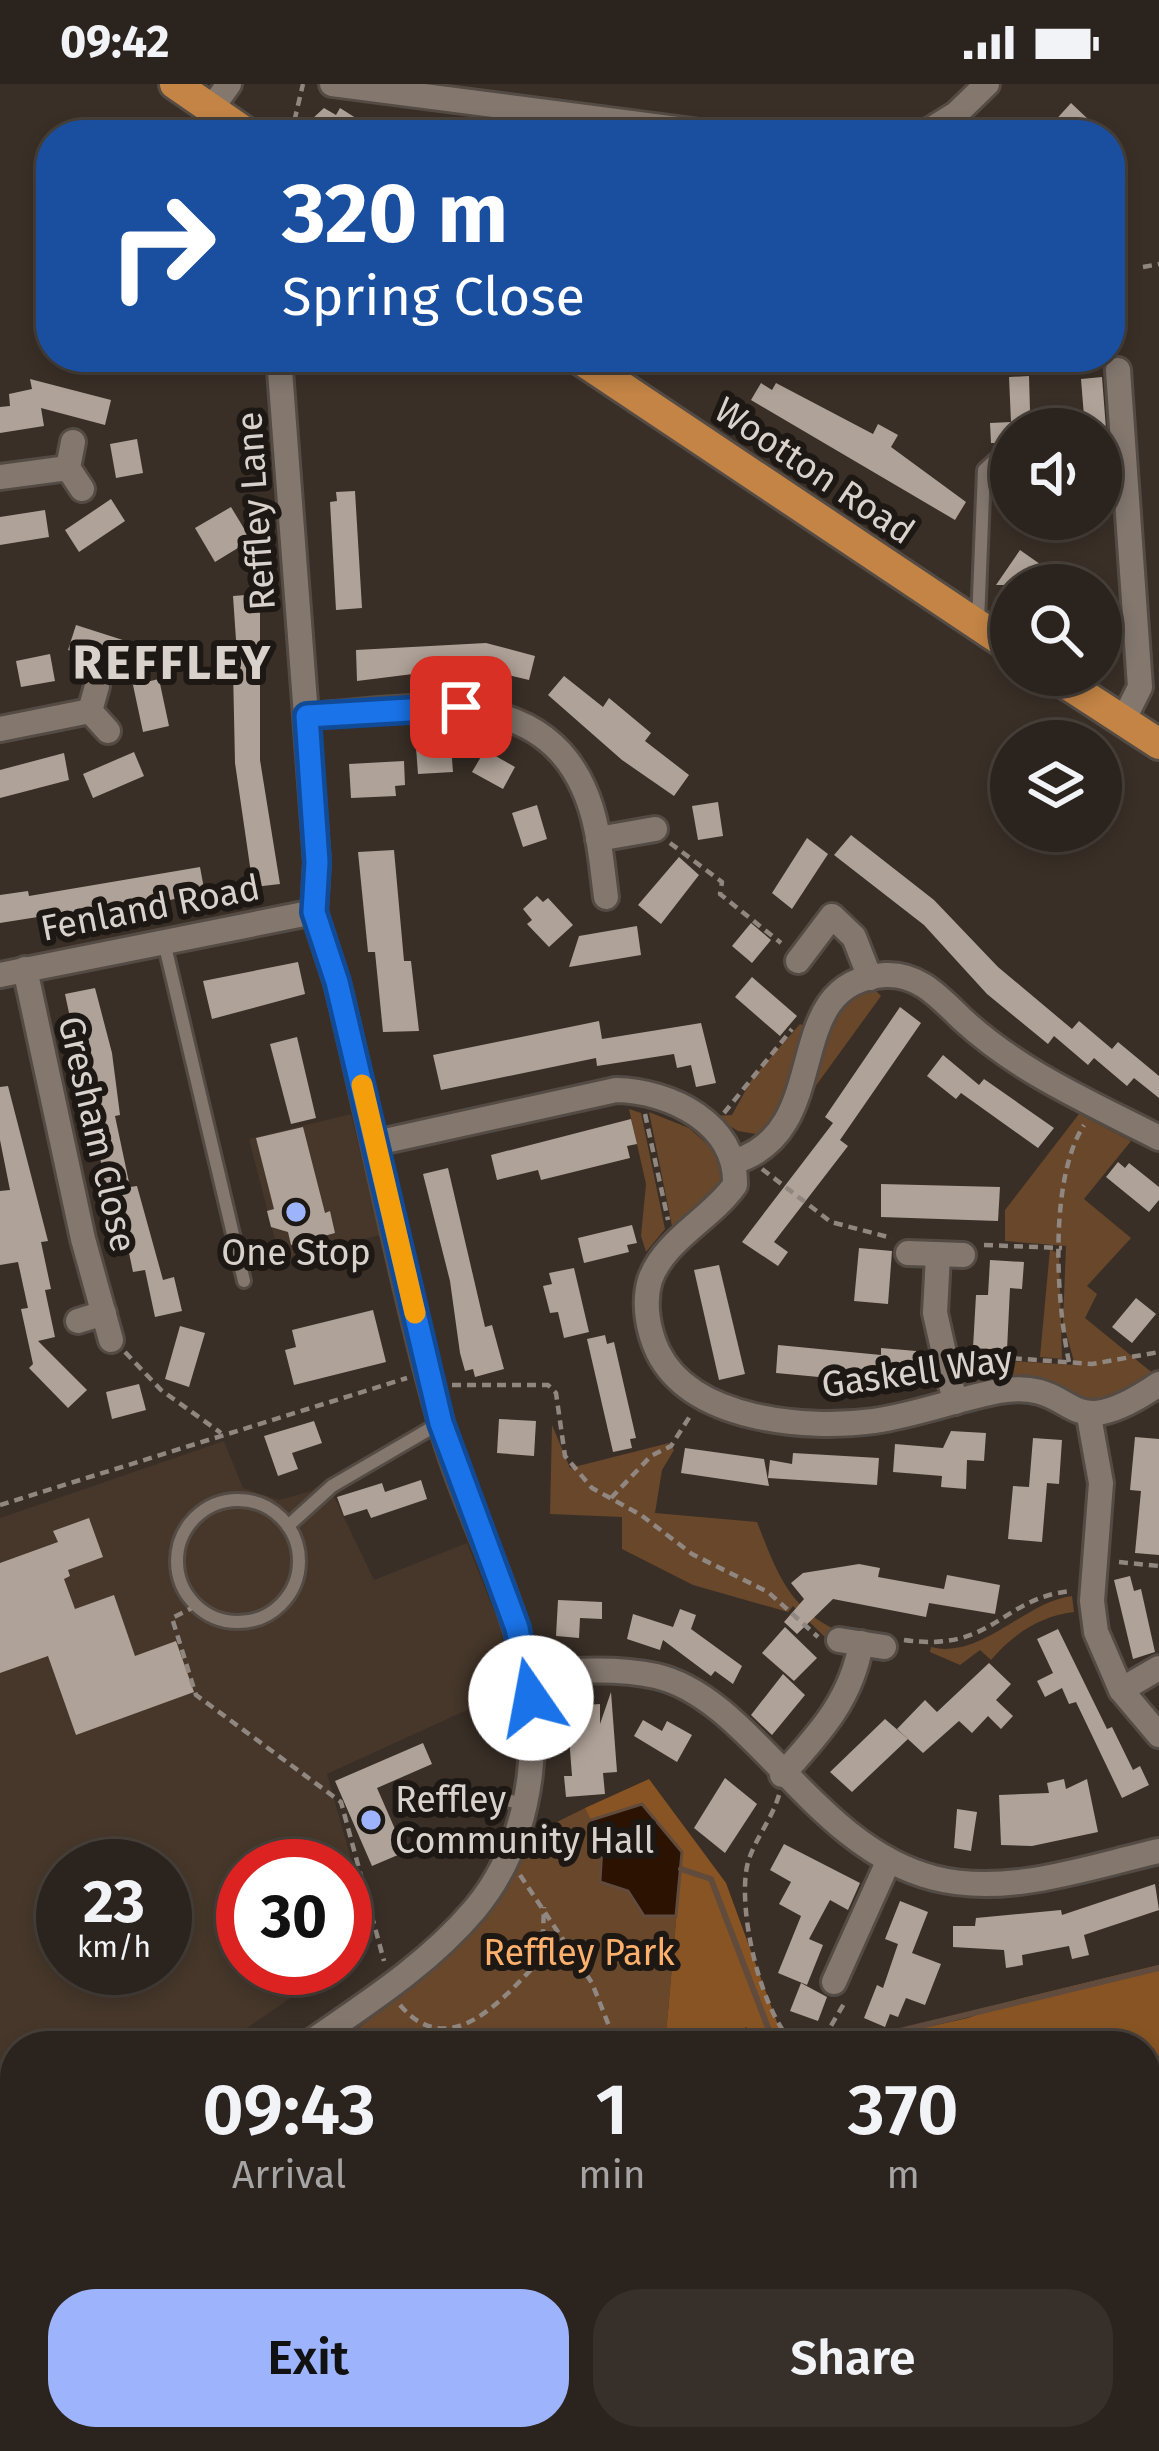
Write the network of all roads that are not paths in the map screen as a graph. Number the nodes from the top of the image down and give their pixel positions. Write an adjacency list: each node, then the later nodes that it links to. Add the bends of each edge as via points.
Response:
1 (175, 84): 5 (main road)
2 (332, 84): 4 (street)
3 (987, 84): 7 (street)
4 (442, 92): 6 (street)
5 (220, 97)
6 (625, 120)
7 (946, 120)
8 (280, 372): 19 (street, Reffley Lane)
9 (599, 372): 14 (main road, Wootton Road)
10 (1118, 372): 20 (street, via 1140,687)
11 (74, 466): 13 (street)
12 (990, 466): 14 (lane, via 983,470)
13 (0, 477)
14 (978, 625): 15 (main road, Wootton Road)
15 (990, 633)
16 (98, 686): 18 (street)
17 (1084, 696): 20 (main road)
18 (90, 711): 21 (street); 22 (street)
19 (307, 716): 25 (street, via 461,707 509,716 572,768); 27 (street, Reffley Lane)
20 (1123, 722): 23 (main road)
21 (0, 729)
22 (108, 731)
23 (1159, 744)
24 (656, 829): 25 (street)
25 (598, 839): 26 (street)
26 (606, 897)
27 (314, 912): 28 (street, Fenland Road); 33 (street, Reffley Lane)
28 (164, 942): 30 (street, Fenland Road); 36 (lane)
29 (799, 960): 31 (street, via 838,909)
30 (13, 972): 37 (street, Gresham Close)
31 (869, 978): 32 (street, via 919,982 1001,1053); 34 (street, Gaskell Way, via 833,1000 816,1028 789,1123)
32 (1159, 1138)
33 (376, 1143): 34 (street, via 592,1093 641,1091 704,1120); 43 (street, Reffley Lane)
34 (742, 1159): 41 (street, Gaskell Way, via 722,1204 673,1246 649,1283 649,1324 666,1366 701,1396 770,1418 838,1424)
35 (908, 1253): 41 (street, via 951,1255 935,1312)
36 (244, 1281)
37 (104, 1313): 38 (street); 39 (street, Gresham Close)
38 (78, 1321)
39 (111, 1340)
40 (1159, 1384): 42 (street, via 1113,1413)
41 (955, 1402): 42 (street, Gaskell Way, via 1018,1389 1052,1395)
42 (1088, 1416): 45 (street)
43 (441, 1423): 46 (lane, via 332,1486); 49 (street, Reffley Lane)
44 (1071, 1507): 45 (street)
45 (1098, 1510): 50 (street, via 1096,1632)
46 (288, 1526): 46 (lane, via 298,1575 279,1608 244,1623 218,1620 182,1587 181,1539 194,1519 225,1501 271,1509)
47 (861, 1643): 52 (street, via 835,1717)
48 (1159, 1668): 50 (street)
49 (528, 1674): 52 (street, via 659,1676 714,1706); 54 (street, Reffley Lane, via 535,1721)
50 (1121, 1690): 51 (street)
51 (1159, 1735)
52 (782, 1775): 56 (street, via 855,1843)
53 (489, 1796): 54 (lane)
54 (524, 1804): 58 (street, Reffley Lane, via 477,1907)
55 (1159, 1851): 56 (street, via 992,1884 936,1879)
56 (888, 1862): 57 (street)
57 (834, 1982)
58 (326, 2031)

